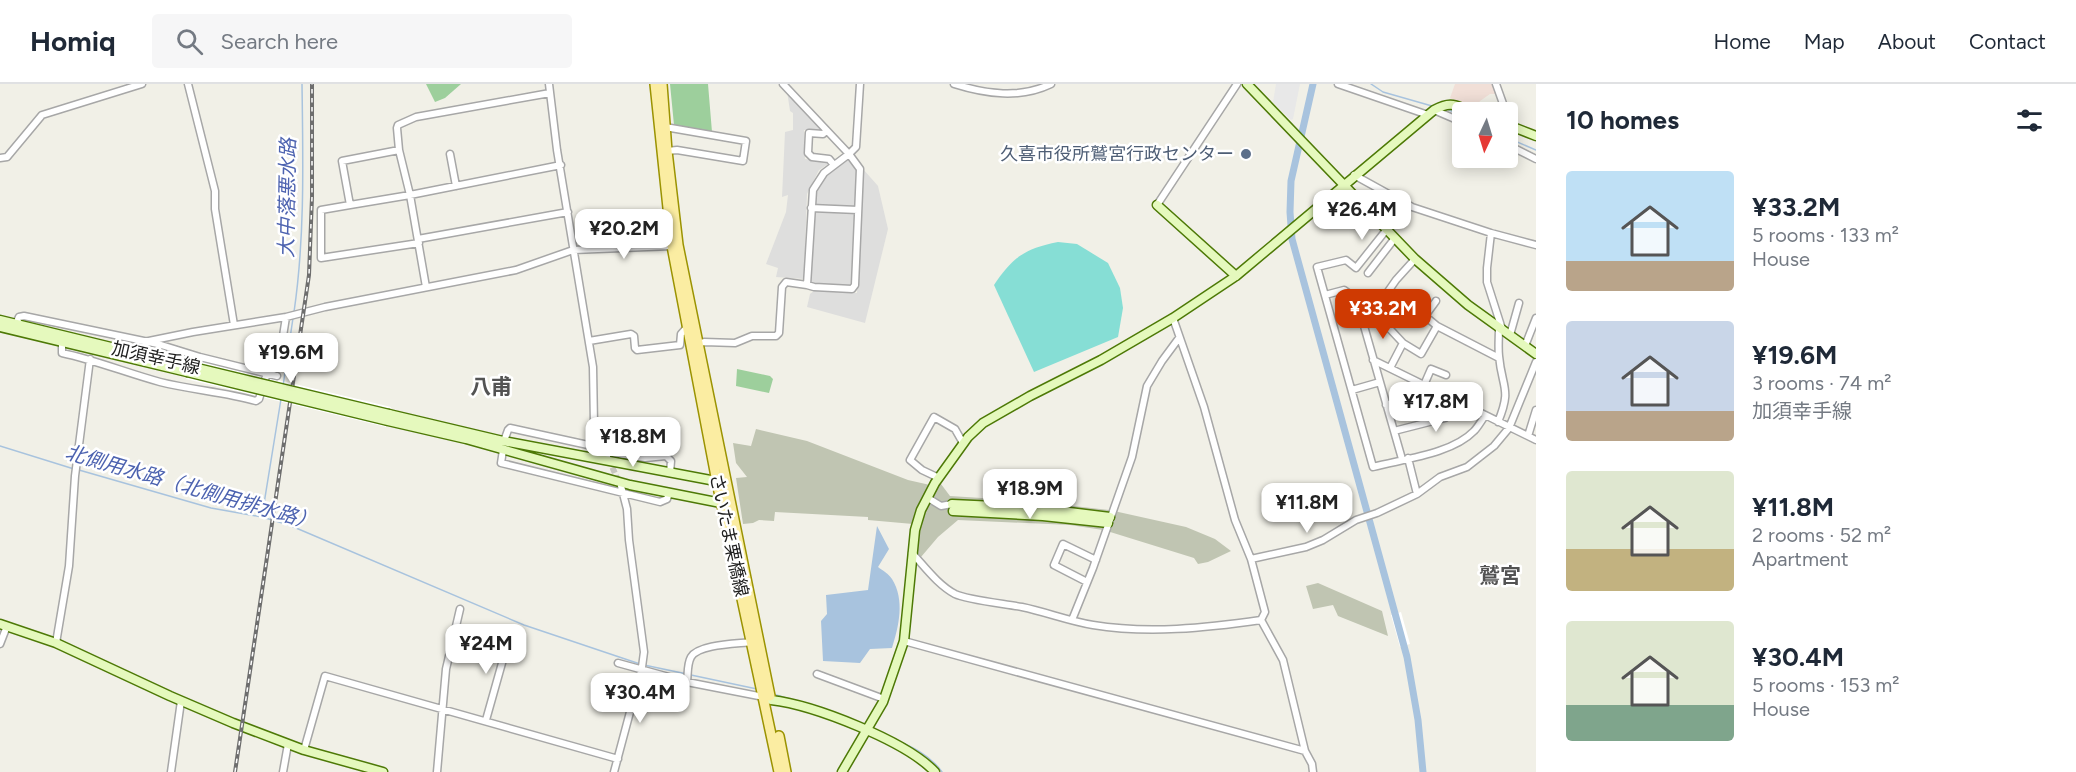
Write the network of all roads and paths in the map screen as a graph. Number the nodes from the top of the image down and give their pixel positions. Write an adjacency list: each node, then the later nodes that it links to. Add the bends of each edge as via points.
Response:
1 (142, 84): 29 (street, via 42,115 8,157)
2 (188, 84): 64 (street, via 214,191)
3 (549, 84): 15 (street)
4 (655, 84): 47 (main road, さいたま栗橋線)
5 (662, 84): 20 (main road, さいたま栗橋線)
6 (783, 84): 22 (street)
7 (860, 84): 28 (street, via 856,147)
8 (954, 84): 14 (street, via 1007,95)
9 (1051, 84): 14 (street)
10 (1237, 84): 38 (street)
11 (1248, 84): 35 (main road)
12 (1338, 84): 18 (street)
13 (1496, 84): 16 (street)
14 (1042, 86)
15 (550, 93): 24 (street, via 416,117 398,125); 31 (street)
16 (1503, 102)
17 (1452, 104): 18 (main road, via 1446,103)
18 (1431, 112): 19 (street); 33 (main road)
19 (1452, 119)
20 (665, 127): 26 (main road, さいたま栗橋線); 26 (street, via 746,141 743,161)
21 (1518, 129): 23 (main road)
22 (826, 131): 28 (street); 32 (street, via 809,133 808,153 829,159)
23 (1536, 136)
24 (399, 150): 36 (street); 37 (street, via 342,161)
25 (1518, 150): 30 (street)
26 (667, 151): 63 (main road, さいたま栗橋線)
27 (450, 154): 34 (street)
28 (849, 154): 32 (street); 40 (street, via 860,169)
29 (0, 158)
30 (1536, 159)
31 (561, 165): 34 (street); 41 (street)
32 (834, 165): 39 (street, via 813,190)
33 (1354, 175): 35 (main road); 43 (street, via 1412,207)
34 (456, 186): 36 (street)
35 (1343, 186): 42 (main road); 51 (main road)
36 (410, 195): 37 (street); 45 (street)
37 (350, 205): 45 (street, via 321,210 321,258)
38 (1158, 205): 51 (main road)
39 (812, 208): 40 (street); 52 (street)
40 (858, 210): 52 (street, via 855,285 852,289)
41 (568, 212): 45 (street); 48 (street)
42 (1387, 230): 44 (main road); 54 (street, via 1356,268 1346,260 1317,267)
43 (1491, 233): 46 (street); 67 (street, via 1487,282)
44 (1395, 238): 49 (main road); 50 (street)
45 (419, 241): 53 (street)
46 (1536, 245)
47 (672, 246): 48 (street); 63 (main road, さいたま栗橋線)
48 (573, 250): 53 (street, via 516,270); 70 (street)
49 (1415, 259): 57 (street); 67 (main road)
50 (1368, 273)
51 (1236, 276): 59 (main road)
52 (807, 285): 74 (street, via 786,282 782,287 776,336)
53 (426, 287): 58 (street)
54 (1324, 295): 57 (street, via 1344,290); 88 (street)
55 (1436, 301): 65 (street, via 1425,316)
56 (1519, 303): 68 (street)
57 (1374, 312): 73 (street); 79 (street, via 1364,326)
58 (285, 317): 64 (street); 83 (street, via 278,368)
59 (1173, 318): 69 (street); 101 (main road, via 983,423)
60 (1536, 318): 75 (street)
61 (0, 320): 62 (main road, 加須幸手線)
62 (16, 324): 72 (street, via 24,315); 82 (main road, 加須幸手線)
63 (690, 324): 70 (street, via 681,334 680,345 637,350 633,334); 74 (main road, さいたま栗橋線); 106 (main road, さいたま栗橋線)
64 (234, 325): 72 (street)
65 (1437, 326): 73 (street, via 1421,354); 77 (street)
66 (0, 327): 71 (main road, 加須幸手線)
67 (1500, 328): 68 (main road); 77 (street)
68 (1510, 335): 75 (main road)
69 (1179, 338): 113 (street, via 1147,386 1132,457); 115 (street, via 1204,410 1234,520)
70 (588, 341): 100 (street, via 593,367 594,425)
71 (62, 342): 78 (street, via 62,353); 82 (main road, 加須幸手線)
72 (144, 342): 83 (street)
73 (1403, 343): 81 (street)
74 (698, 344): 106 (main road, さいたま栗橋線)
75 (1526, 346): 76 (main road)
76 (1536, 354)
77 (1499, 358): 95 (street, via 1506,402)
78 (90, 359): 83 (street, via 158,381 256,401); 125 (street, via 75,476 69,566)
79 (1373, 360): 81 (street); 86 (street)
80 (1536, 362): 96 (street)
81 (1390, 368): 87 (street)
82 (188, 369): 94 (main road, 加須幸手線, bridge)
83 (267, 373): 85 (street)
84 (1446, 375): 87 (street, via 1431,369)
85 (277, 376)
86 (1380, 382): 88 (street); 91 (street)
87 (1424, 385): 89 (street)
88 (1352, 390): 103 (street, via 1373,467)
89 (1439, 393): 90 (street); 91 (street)
90 (1460, 403): 93 (street); 97 (street, via 1445,418)
91 (1386, 405): 97 (street)
92 (1536, 410): 98 (street)
93 (1485, 416): 95 (street); 103 (street, via 1457,444)
94 (389, 417): 102 (main road, 加須幸手線); 102 (main road, 加須幸手線, via 487,437)
95 (1498, 422): 96 (street)
96 (1509, 428): 98 (street); 109 (street, via 1467,467 1440,477)
97 (1394, 431): 103 (street)
98 (1528, 436): 99 (street)
99 (1536, 440)
100 (601, 442): 102 (street, via 588,445 510,428); 104 (street, via 607,454 666,456 671,461)
101 (963, 443): 105 (main road); 105 (street, via 955,429 933,417 910,460)
102 (503, 445): 104 (main road); 107 (street, via 501,463); 108 (main road, via 630,485)
103 (1405, 459): 109 (street)
104 (670, 473): 106 (main road)
105 (939, 478): 110 (main road)
106 (722, 482): 111 (main road, さいたま栗橋線)
107 (622, 489): 108 (street, via 660,502 667,500); 128 (street, via 640,614)
108 (669, 493): 111 (main road)
109 (1417, 494): 115 (street, via 1300,550)
110 (928, 498): 112 (street, via 941,506); 114 (main road, via 915,530)
111 (727, 505): 124 (main road, さいたま栗橋線); 131 (main road, さいたま栗橋線)
112 (953, 507): 113 (main road, via 1037,508)
113 (1109, 520): 116 (street)
114 (912, 553): 119 (street, via 958,596); 123 (main road)
115 (1251, 559): 120 (street, via 1265,612)
116 (1096, 560): 117 (street); 117 (street, via 1063,544 1054,565)
117 (1088, 582): 119 (street)
118 (460, 609): 134 (street, via 446,669)
119 (1072, 620): 120 (street, via 1108,627 1174,628)
120 (1261, 620): 139 (street, via 1283,660)
121 (4, 625): 125 (main road); 126 (street)
122 (511, 631): 135 (street)
123 (904, 641): 132 (main road); 139 (street)
124 (752, 642): 130 (street, via 697,652 688,665); 131 (main road, さいたま栗橋線)
125 (56, 643): 133 (main road)
126 (0, 644)
127 (618, 663): 128 (street)
128 (642, 666): 130 (street); 140 (street)
129 (817, 674): 132 (street)
130 (687, 682): 131 (street)
131 (767, 694): 136 (main road); 146 (main road, さいたま栗橋線); 147 (main road, さいたま栗橋線)
132 (884, 699): 136 (main road)
133 (181, 701): 137 (main road); 141 (street)
134 (443, 708): 135 (street); 138 (street, via 325,676); 144 (street)
135 (486, 720): 140 (street)
136 (867, 728): 148 (main road); 149 (main road, via 912,752)
137 (288, 744): 138 (main road); 142 (street)
138 (304, 750): 143 (main road)
139 (1305, 752): 150 (street)
140 (618, 759): 145 (street)
141 (171, 772)
142 (283, 772)
143 (383, 772)
144 (437, 772)
145 (614, 772)
146 (780, 772)
147 (786, 772)
148 (842, 772)
149 (935, 772)
150 (1314, 772)

